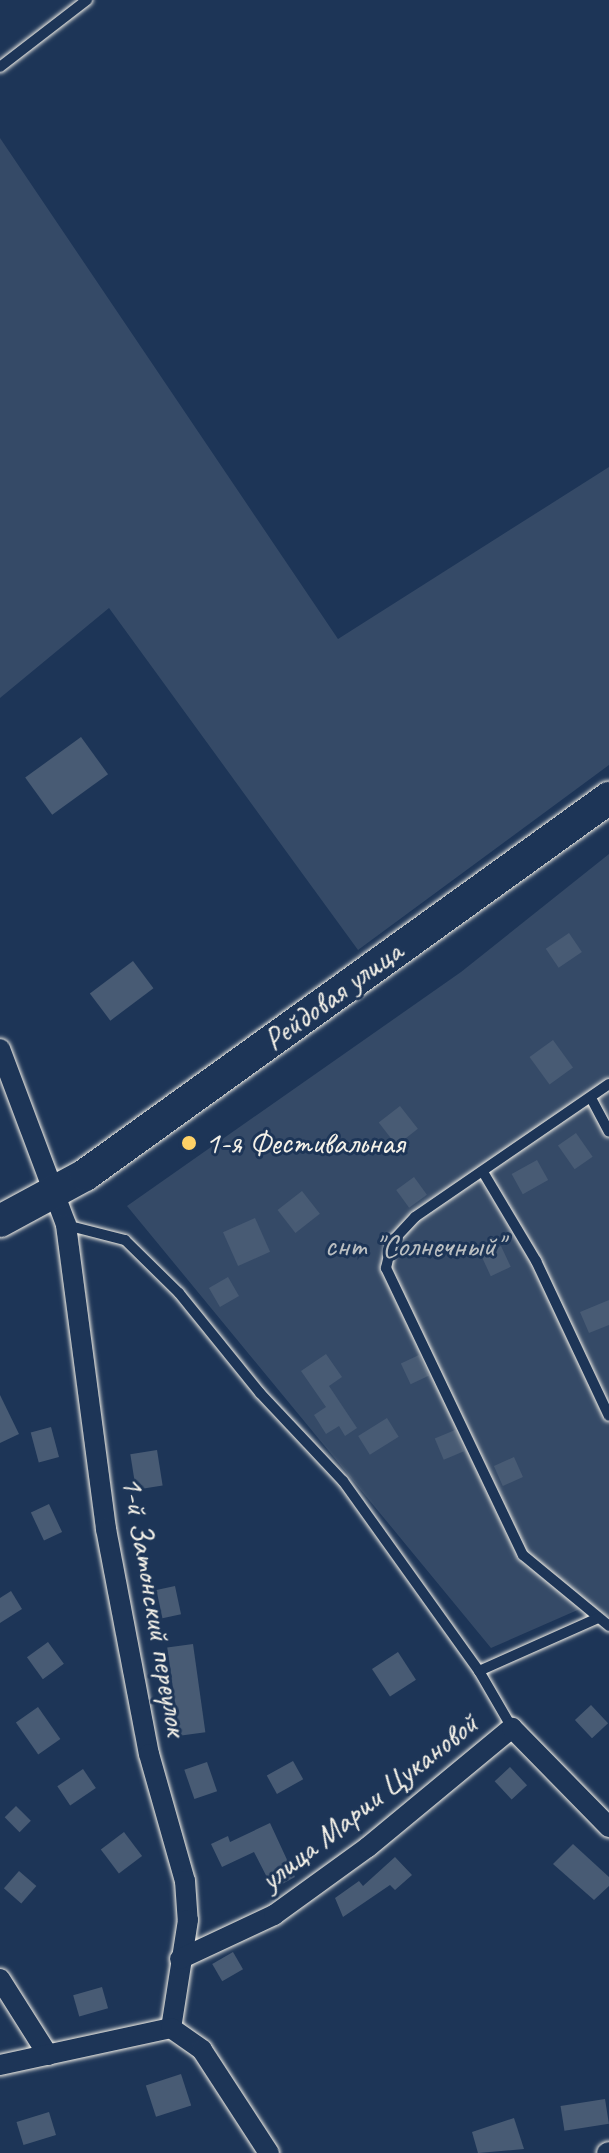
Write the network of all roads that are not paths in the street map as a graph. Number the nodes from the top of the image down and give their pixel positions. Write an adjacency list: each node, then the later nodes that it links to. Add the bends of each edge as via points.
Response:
1 (87, 0): 2 (lane)
2 (0, 67)
3 (609, 798): 9 (main road, Рейдовая улица)
4 (0, 1049): 9 (street)
5 (609, 1084): 6 (lane)
6 (591, 1098): 7 (lane); 8 (lane)
7 (609, 1132)
8 (483, 1172): 12 (lane, via 536,1261); 13 (lane, via 415,1217 392,1242 386,1268 523,1555)
9 (56, 1192): 10 (main road, Рейдовая улица); 11 (lane)
10 (0, 1221)
11 (66, 1225): 15 (lane, via 125,1240 179,1293 260,1393 343,1481); 18 (street, 1-й Затонский переулок, via 106,1529 149,1754 188,1900)
12 (609, 1416)
13 (598, 1618): 14 (lane); 15 (lane)
14 (609, 1626)
15 (479, 1671): 16 (lane)
16 (512, 1728): 17 (street, улица Марии Цукановой); 18 (street, улица Марии Цукановой, via 368,1847 274,1915)
17 (609, 1827)
18 (180, 1959): 20 (street, 1-й Затонский переулок)
19 (0, 1979): 21 (street)
20 (171, 2028): 21 (street); 23 (street, via 202,2050)
21 (48, 2055): 22 (street)
22 (0, 2065)
23 (269, 2153)

